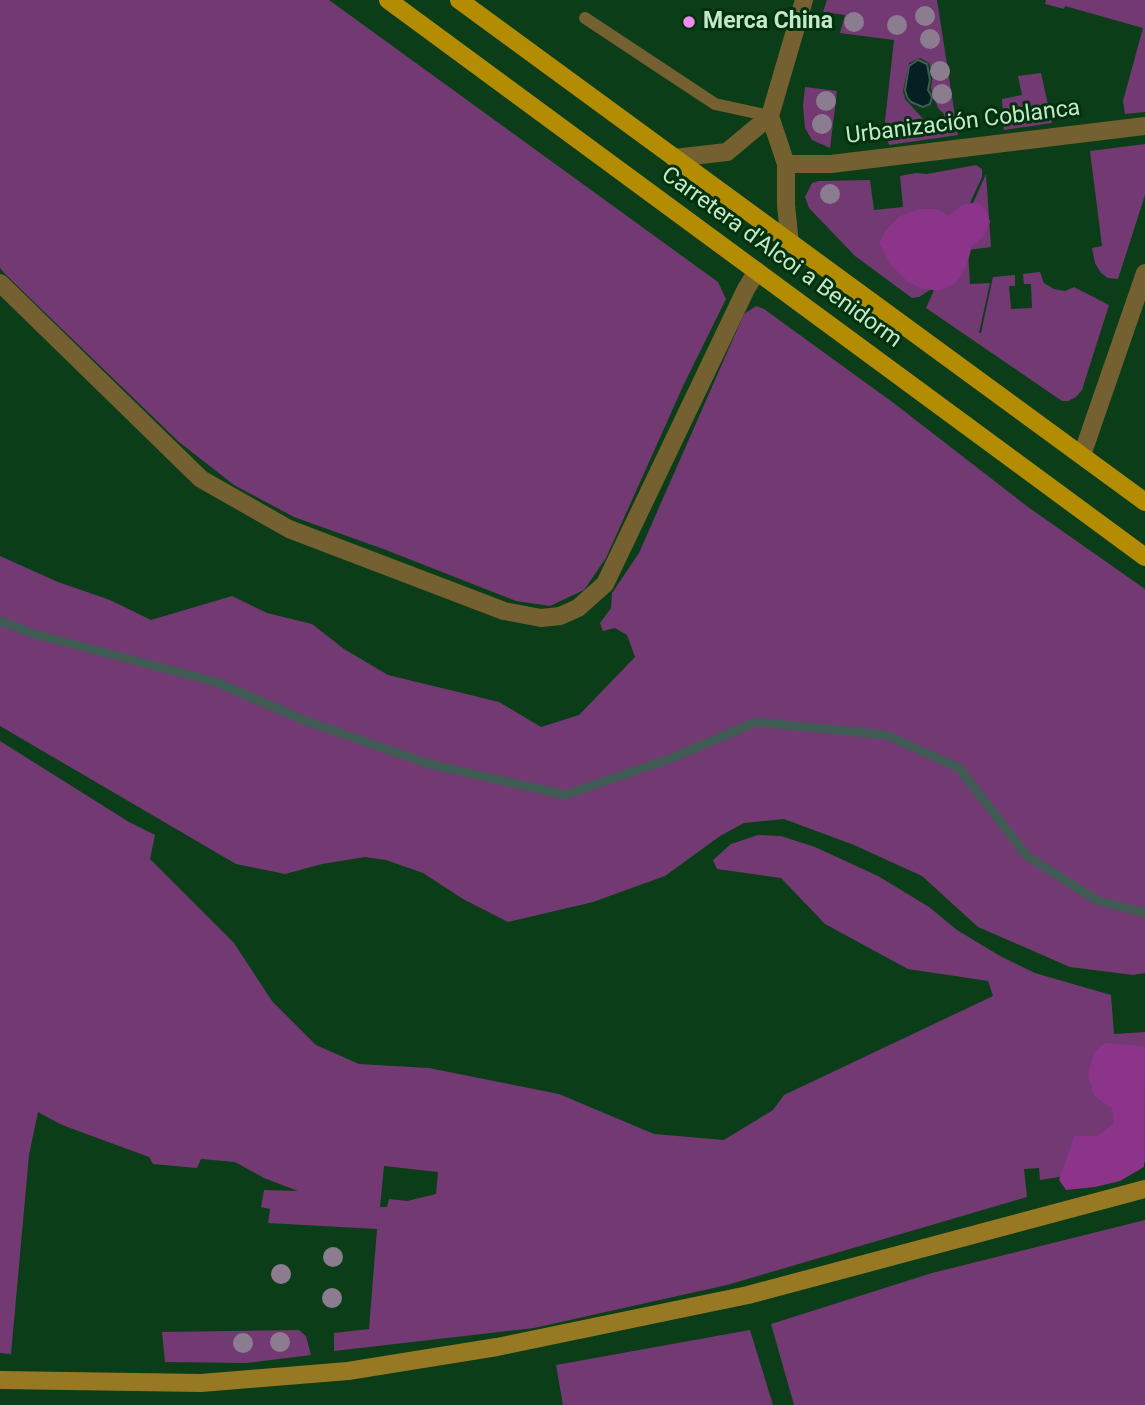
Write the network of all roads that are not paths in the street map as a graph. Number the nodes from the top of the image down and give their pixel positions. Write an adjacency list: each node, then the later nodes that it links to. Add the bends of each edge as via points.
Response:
1 (388, 0): 10 (main road, Carretera d'Alcoi a Benidorm)
2 (459, 0): 7 (main road, Carretera d'Alcoi a Benidorm)
3 (804, 0): 5 (street)
4 (585, 18): 5 (lane, via 715,104)
5 (770, 116): 7 (street, via 727,152); 8 (street)
6 (1145, 126): 8 (street, Urbanización Coblanca, via 831,164)
7 (674, 158): 9 (main road, Carretera d'Alcoi a Benidorm)
8 (786, 164): 9 (street)
9 (790, 244): 13 (main road, Carretera d'Alcoi a Benidorm)
10 (757, 271): 12 (street, via 605,584 578,608 541,618 504,611 289,529 201,479); 15 (main road, Carretera d'Alcoi a Benidorm)
11 (1145, 273): 13 (street)
12 (0, 283)
13 (1082, 455): 14 (main road, Carretera d'Alcoi a Benidorm)
14 (1145, 502)
15 (1145, 557)
16 (1145, 1189): 17 (main road, via 748,1295 497,1347 348,1371 201,1383)
17 (0, 1380)

